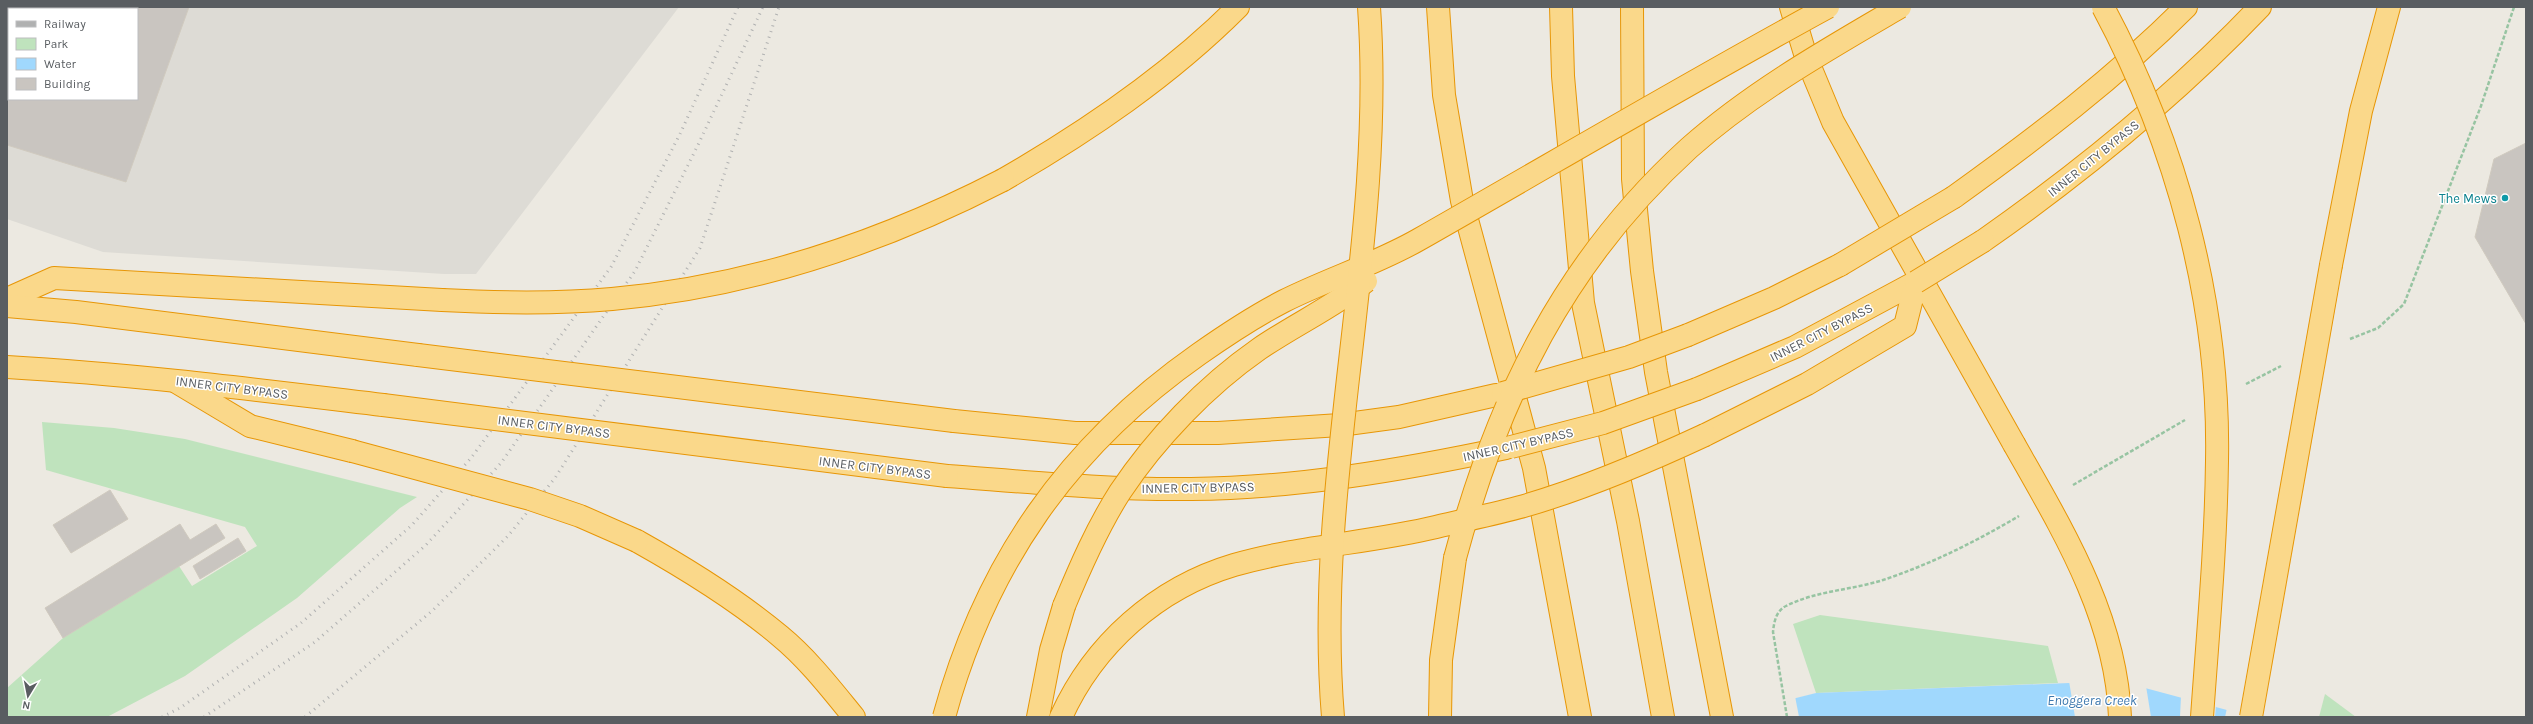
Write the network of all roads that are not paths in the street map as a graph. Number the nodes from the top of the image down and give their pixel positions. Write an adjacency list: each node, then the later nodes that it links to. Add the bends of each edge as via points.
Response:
1 (1238, 7): 15 (highway, bridge, via 1175,64 1122,105 1061,146 1003,180 911,224 789,267 737,280 606,300 510,303 54,278)
2 (1369, 7): 23 (highway, bridge, via 1372,102 1370,171 1332,537 1328,606)
3 (1438, 7): 25 (highway, via 1444,95 1462,201 1534,468)
4 (1561, 7): 26 (highway, via 1562,76 1583,303 1628,521)
5 (1632, 7): 27 (highway, via 1633,179 1642,270 1656,372)
6 (1791, 7): 28 (highway, bridge, via 1806,57 1833,122 2074,552 2094,598 2109,648 2120,700)
7 (1828, 7): 13 (highway, bridge)
8 (1900, 7): 24 (highway, bridge, via 1780,80 1690,148 1643,195 1606,238 1548,321 1500,418 1470,503 1447,607 1441,660)
9 (2103, 7): 29 (highway, bridge, via 2160,132 2193,244 2207,313 2218,460)
10 (2186, 7): 16 (highway, bridge, via 2151,42 2090,95 2028,144 1954,197 1840,265 1774,298 1629,357 1496,395 1399,417 1340,425 1218,434 1075,433 954,421 76,312)
11 (2260, 7): 14 (highway, INNER CITY BYPASS, bridge, via 2198,70 2117,142 1983,241)
12 (2389, 7): 30 (highway, bridge, via 2351,159)
13 (1414, 243): 20 (highway, bridge, via 1283,302 1223,338 1163,379 1091,445 1061,479 1033,518 1004,566 964,651); 21 (highway, bridge, via 1360,286 1258,349 1211,388 1168,432 1121,492 1080,568 1050,650)
14 (1916, 282): 18 (highway, INNER CITY BYPASS, bridge, via 1795,347 1697,389 1603,423 1511,447 1410,469 1242,487 1130,488 947,476); 22 (highway, bridge, via 1905,326 1883,341 1807,384 1640,465 1526,506 1428,529 1272,556 1234,565 1194,579 1140,614 1115,637 1092,662 1071,695)
15 (7, 299)
16 (7, 306)
17 (7, 367): 18 (highway, INNER CITY BYPASS)
18 (172, 380): 19 (highway, bridge, via 250,426 530,499 580,516 637,541 693,572 780,636 814,670)
19 (854, 717)
20 (944, 717)
21 (1038, 717)
22 (1061, 717)
23 (1333, 717)
24 (1440, 717)
25 (1580, 717)
26 (1664, 717)
27 (1722, 717)
28 (2120, 717)
29 (2202, 717)
30 (2251, 717)

